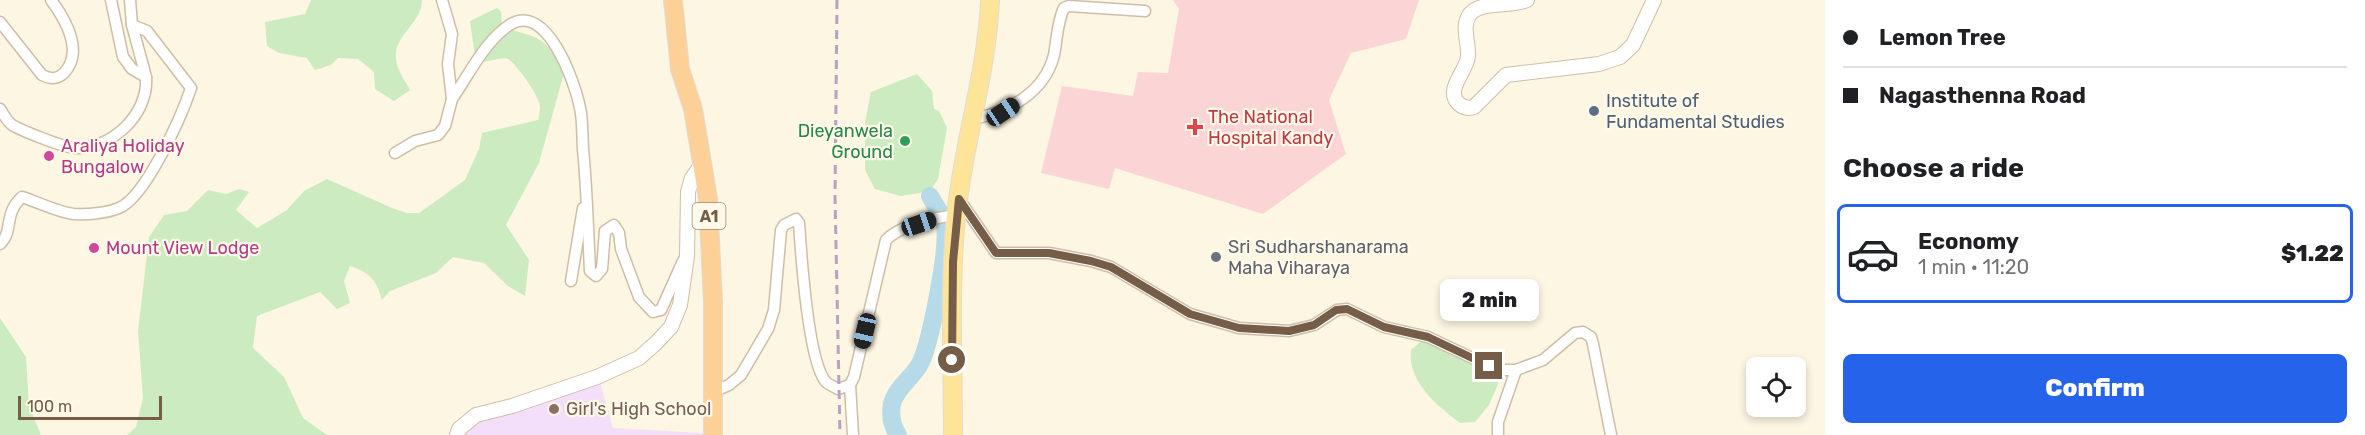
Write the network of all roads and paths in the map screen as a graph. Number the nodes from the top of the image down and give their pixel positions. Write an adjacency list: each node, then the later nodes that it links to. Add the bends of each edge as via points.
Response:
1 (51, 0): 10 (street, via 62,15 75,50 69,68 61,76 51,79 42,75)
2 (111, 0): 12 (street, via 123,57 132,69)
3 (130, 0): 11 (street)
4 (442, 0): 13 (street, via 452,34 448,63)
5 (673, 0): 17 (highway, A1, via 680,69 693,110)
6 (990, 0): 15 (main road)
7 (1527, 0): 8 (street, via 1484,3 1470,14 1466,26 1468,58 1453,92 1461,106 1474,107 1506,75 1599,64 1620,57 1633,45)
8 (1654, 0)
9 (1145, 11): 15 (street, via 1064,8 1050,69 1037,88 1003,112)
10 (0, 22)
11 (132, 25): 12 (street); 20 (street, via 147,32 191,88 183,112 145,183 120,208 94,213 73,214 22,197 12,206 5,239)
12 (146, 77): 14 (street, via 136,115 119,133 99,145 74,148 20,130)
13 (452, 99): 16 (street, via 445,126 438,135 415,141); 18 (street, via 492,40 517,21 532,22 549,34 580,108)
14 (0, 108)
15 (974, 119): 19 (main road)
16 (395, 153)
17 (702, 164): 21 (street, via 692,177 688,192); 25 (highway, A1, via 711,251)
18 (586, 187): 21 (street, via 590,272 596,276 603,269 606,231 614,225 620,233 621,249 639,297 652,312 662,310); 22 (street)
19 (950, 212): 23 (street, via 996,253 1049,253 1111,267 1190,314 1239,328 1289,331 1314,325 1336,310 1347,309 1384,327 1428,337 1489,366); 24 (street, via 893,233 886,240); 29 (main road)
20 (0, 244)
21 (687, 256): 26 (street, via 680,305 670,327 639,358 569,388 476,416)
22 (571, 281)
23 (1516, 370): 30 (street, via 1498,422); 31 (street, via 1543,360 1575,333 1591,337)
24 (850, 385): 25 (street, via 838,389 826,382 817,363 796,219 782,230 774,310 768,329 741,375 729,386); 28 (street)
25 (713, 392): 27 (highway, A1)
26 (457, 435)
27 (713, 435)
28 (853, 435)
29 (953, 435)
30 (1498, 435)
31 (1611, 435)

